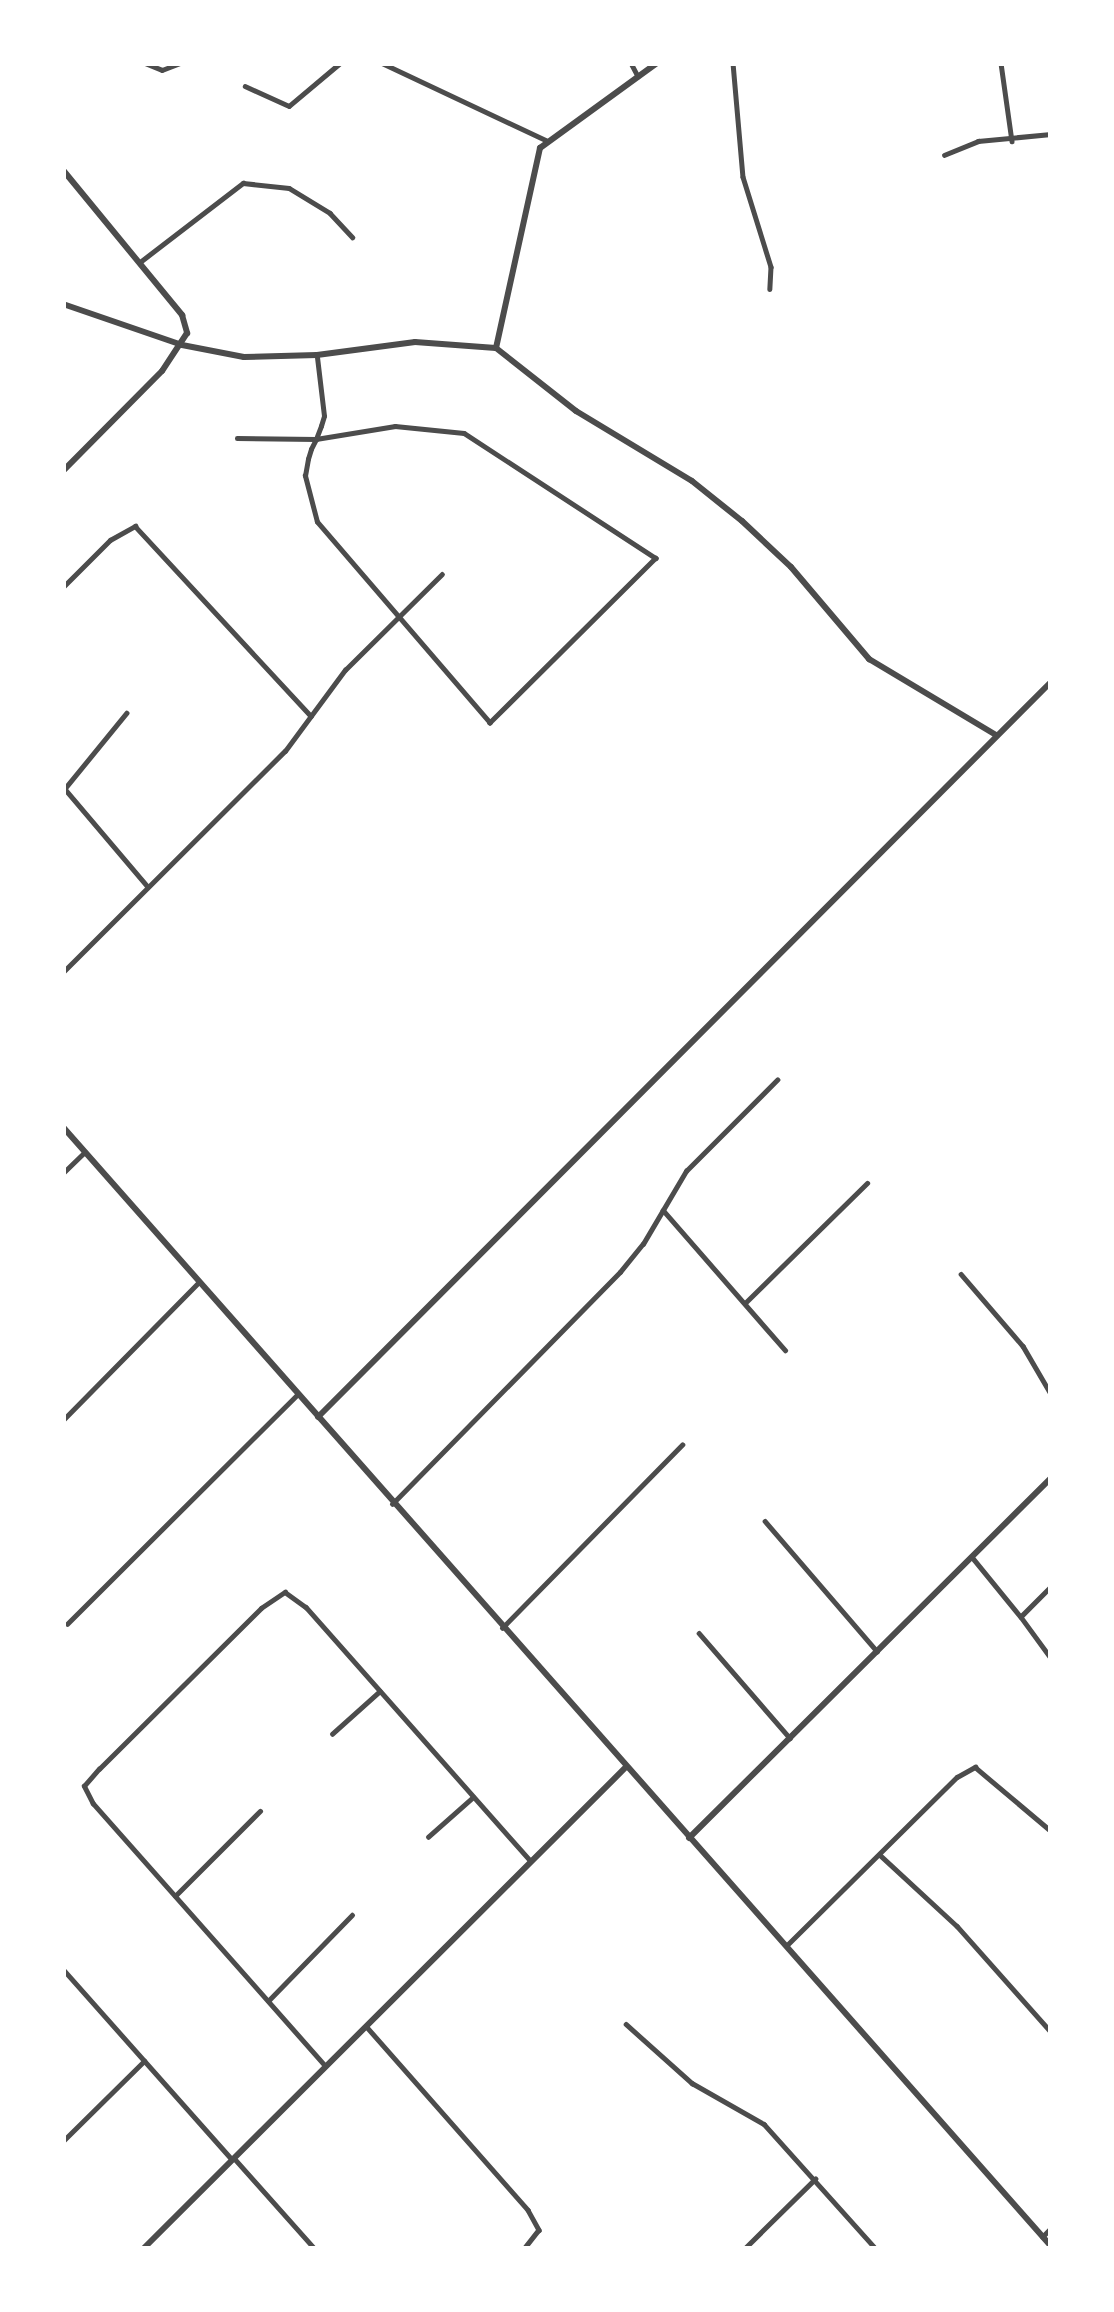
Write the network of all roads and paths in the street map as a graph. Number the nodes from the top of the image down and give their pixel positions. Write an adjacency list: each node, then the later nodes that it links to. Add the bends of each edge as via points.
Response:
1 (145, 63): 2 (street, via 162,70)
2 (180, 63)
3 (340, 63): 10 (street, via 289,106)
4 (382, 63): 12 (street)
5 (631, 63): 9 (street)
6 (657, 63): 9 (street)
7 (733, 63): 18 (street, via 743,177 771,266)
8 (1001, 63): 13 (street)
9 (638, 76): 12 (street)
10 (244, 86)
11 (1051, 134): 13 (street)
12 (546, 140): 21 (street, via 531,172)
13 (1012, 141): 14 (street, via 978,141)
14 (944, 155)
15 (63, 170): 17 (street)
16 (352, 237): 17 (street, via 331,213 289,188 243,184)
17 (140, 262): 20 (street, via 182,314)
18 (770, 289)
19 (63, 304): 20 (street)
20 (182, 345): 22 (street, via 244,357); 25 (street)
21 (496, 348): 22 (street, via 415,342); 32 (street, via 742,521 868,659)
22 (317, 355): 24 (street, via 324,405)
23 (237, 438): 24 (street)
24 (316, 439): 28 (street, via 305,476 317,522); 28 (street, via 395,425 464,433 656,558 490,723)
25 (63, 471)
26 (442, 574): 28 (street)
27 (63, 587): 31 (street, via 135,526)
28 (398, 619): 31 (street)
29 (1051, 682): 32 (street)
30 (127, 713): 33 (street, via 65,789)
31 (311, 717): 33 (street)
32 (996, 734): 47 (street)
33 (148, 887): 34 (street)
34 (63, 972)
35 (777, 1081): 40 (street, via 706,1148)
36 (63, 1127): 37 (street)
37 (85, 1151): 38 (street); 42 (street)
38 (63, 1173)
39 (867, 1183): 43 (street)
40 (663, 1210): 43 (street); 51 (street, via 620,1272)
41 (961, 1274): 46 (street, via 1023,1346)
42 (201, 1281): 45 (street); 48 (street)
43 (745, 1303): 44 (street)
44 (785, 1349)
45 (298, 1394): 47 (street); 56 (street)
46 (1051, 1394)
47 (318, 1417): 51 (street)
48 (63, 1420)
49 (682, 1445): 57 (street)
50 (1051, 1478): 53 (street)
51 (392, 1504): 57 (street)
52 (765, 1521): 59 (street)
53 (972, 1557): 55 (street); 59 (street)
54 (1051, 1588): 55 (street)
55 (1021, 1617): 60 (street)
56 (67, 1624)
57 (502, 1628): 64 (street)
58 (699, 1633): 63 (street)
59 (877, 1651): 63 (street)
60 (1051, 1658)
61 (380, 1691): 62 (street); 65 (street); 72 (street, via 285,1592 261,1608 84,1786)
62 (332, 1734)
63 (790, 1738): 69 (street)
64 (626, 1768): 69 (street); 71 (street)
65 (475, 1796): 68 (street); 71 (street)
66 (260, 1811): 72 (street)
67 (1051, 1831): 70 (street, via 975,1767)
68 (428, 1838)
69 (689, 1838): 74 (street)
70 (880, 1855): 74 (street); 79 (street, via 957,1926)
71 (531, 1861): 78 (street)
72 (175, 1896): 76 (street)
73 (352, 1915): 76 (street)
74 (785, 1947): 86 (street)
75 (63, 1969): 80 (street)
76 (268, 2001): 81 (street)
77 (626, 2024): 84 (street, via 692,2083 764,2124)
78 (366, 2026): 81 (street); 89 (street, via 528,2210 539,2230)
79 (1051, 2032)
80 (145, 2061): 82 (street); 83 (street)
81 (325, 2066): 83 (street)
82 (63, 2141)
83 (234, 2159): 87 (street); 88 (street)
84 (814, 2179): 90 (street); 91 (street)
85 (1051, 2228): 86 (street)
86 (1046, 2244)
87 (143, 2249)
88 (315, 2249)
89 (524, 2249)
90 (744, 2249)
91 (876, 2249)

